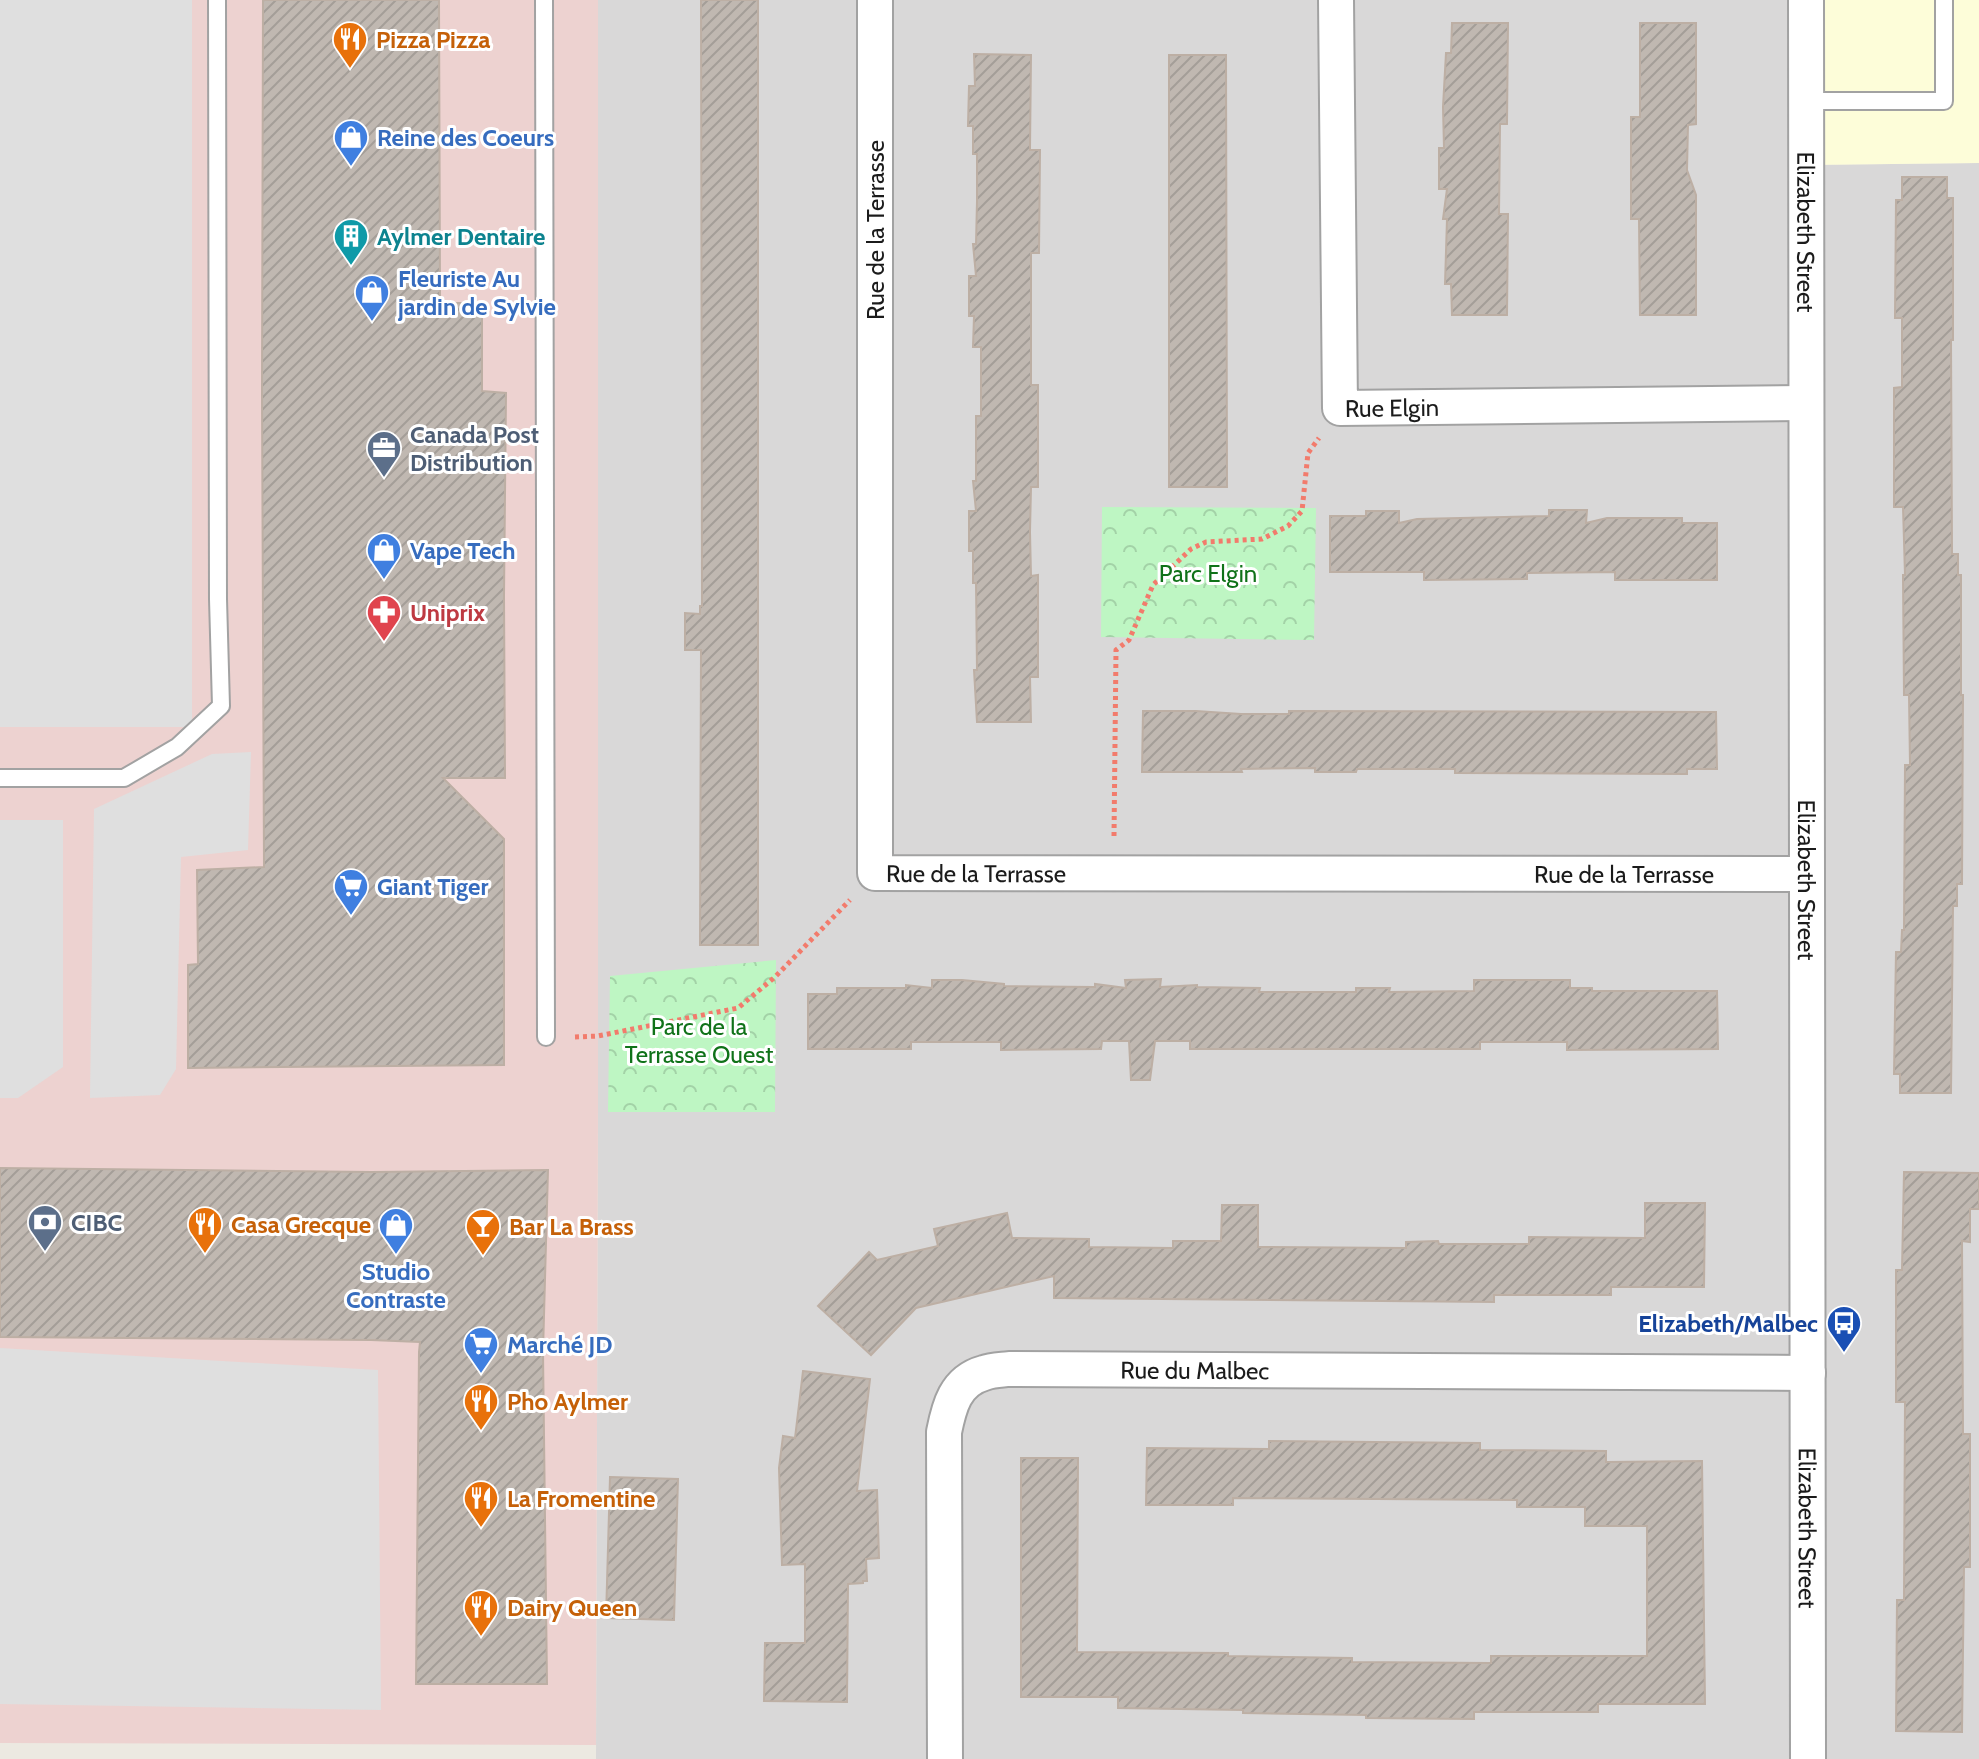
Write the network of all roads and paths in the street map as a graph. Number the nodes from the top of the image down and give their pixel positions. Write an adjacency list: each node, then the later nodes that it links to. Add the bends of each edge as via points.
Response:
1 (217, 0): 10 (lane, via 221,706 177,747 124,778)
2 (544, 0): 14 (lane)
3 (875, 0): 11 (street, Rue de la Terrasse)
4 (1336, 0): 9 (street, Rue Elgin)
5 (1806, 0): 7 (street, Elizabeth Street)
6 (1944, 0): 7 (lane, via 1944,101)
7 (1805, 101): 8 (street, Elizabeth Street)
8 (1806, 403): 9 (street, Rue Elgin); 13 (street, Elizabeth Street)
9 (1340, 408): 12 (path, via 1308,453 1302,511 1295,519 1262,539 1206,542 1191,549 1153,585 1129,640 1116,650)
10 (0, 778)
11 (875, 873): 12 (street, Rue de la Terrasse); 14 (path, via 738,1008 598,1036)
12 (1114, 873): 13 (street, Rue de la Terrasse)
13 (1807, 874): 15 (street, Elizabeth Street)
14 (546, 1037)
15 (1808, 1373): 16 (street, Rue du Malbec, via 982,1373 962,1385 949,1405 944,1432); 17 (street, Elizabeth Street)
16 (945, 1759)
17 (1808, 1759)

